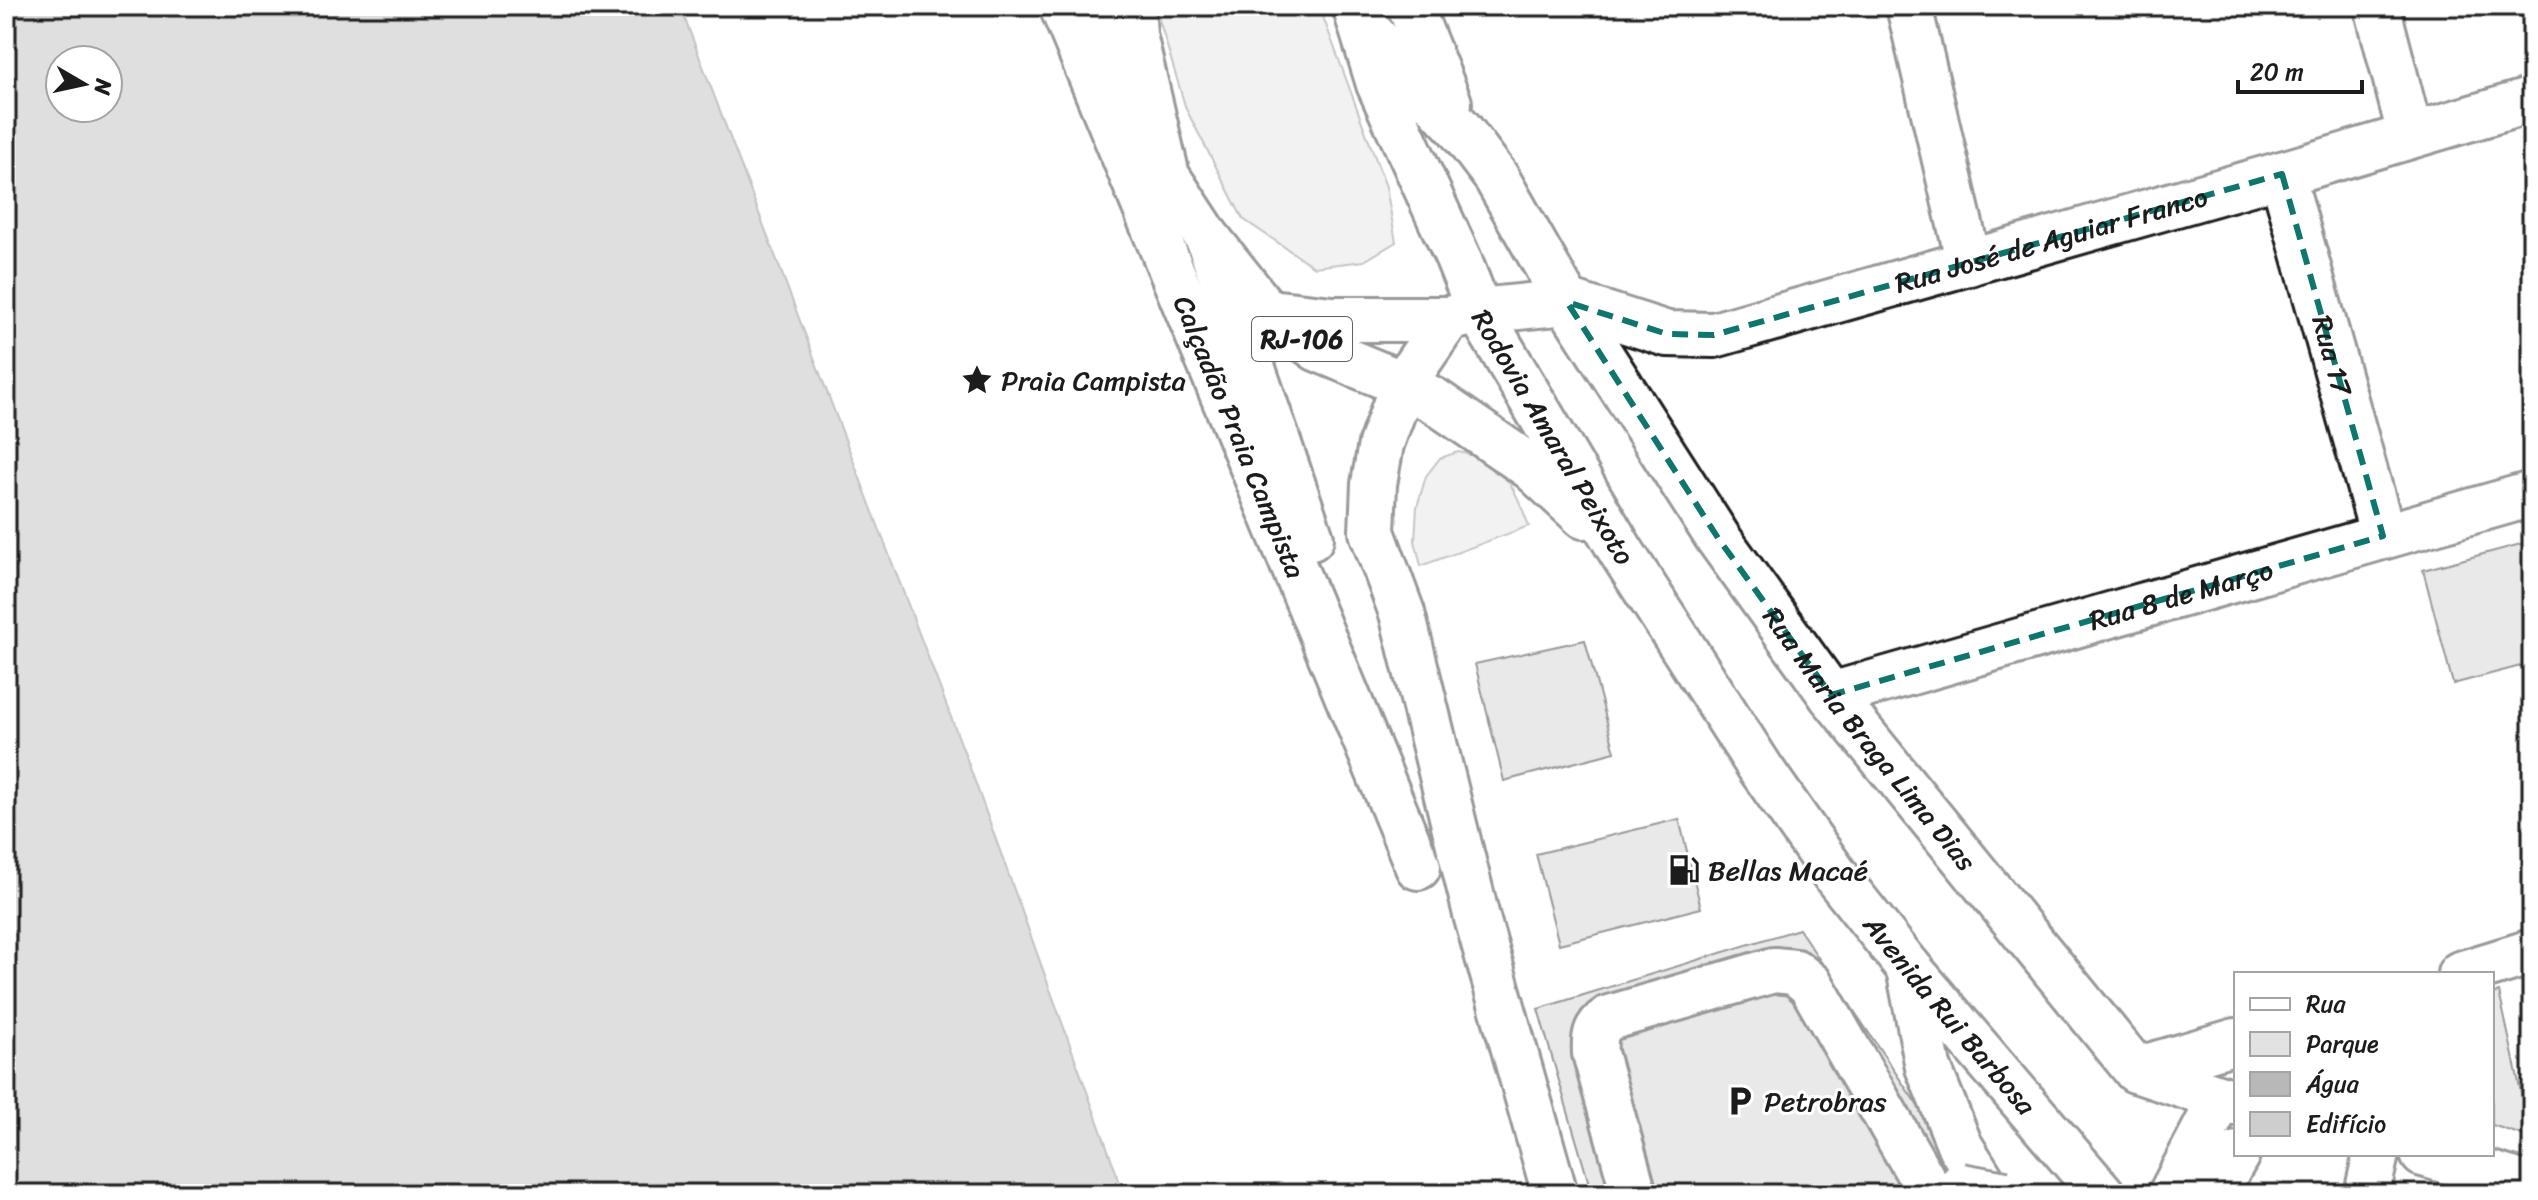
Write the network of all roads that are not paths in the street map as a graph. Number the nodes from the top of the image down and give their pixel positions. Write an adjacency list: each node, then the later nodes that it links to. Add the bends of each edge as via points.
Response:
1 (1062, 6): 24 (main road, Calçadão Praia Campista)
2 (1104, 6): 12 (main road, via 1120,70)
3 (1132, 6): 12 (main road, Rodovia Amaral Peixoto / RJ-106)
4 (1410, 6): 9 (main road)
5 (1909, 6): 14 (main road)
6 (2377, 6): 10 (main road)
7 (1358, 15): 9 (main road); 17 (main road, Rodovia Amaral Peixoto / RJ-106, via 1379,84 1458,258)
8 (2532, 100): 10 (main road, Rua José de Aguiar Franco)
9 (1459, 128): 15 (main road, via 1496,177)
10 (2410, 134): 11 (main road, Rua José de Aguiar Franco)
11 (2282, 174): 14 (main road, Rua José de Aguiar Franco); 20 (main road, Rua 17)
12 (1167, 176): 13 (main road, Rodovia Amaral Peixoto / RJ-106)
13 (1207, 237): 16 (main road, Rodovia Amaral Peixoto / RJ-106); 23 (main road, via 1352,654 1394,753)
14 (1969, 263): 15 (main road, Rua José de Aguiar Franco, via 1714,335 1667,334)
15 (1567, 302): 17 (main road, Rua José de Aguiar Franco); 22 (main road, Rua Maria Braga Lima Dias, via 1718,538)
16 (1266, 311): 17 (main road, Rua José de Aguiar Franco, via 1333,319); 18 (main road, Rodovia Amaral Peixoto / RJ-106, via 1318,349)
17 (1463, 315): 18 (main road); 21 (main road, Rodovia Amaral Peixoto / RJ-106)
18 (1403, 384): 21 (main road, Rodovia Amaral Peixoto / RJ-106, via 1532,468); 23 (main road, via 1381,444 1372,532 1402,613)
19 (2532, 494): 20 (main road, Rua 8 de Março)
20 (2383, 536): 22 (main road, Rua 8 de Março)
21 (1621, 551): 26 (main road, Avenida Rui Barbosa / RJ-106, via 1761,769)
22 (1831, 695): 30 (main road, Rua Maria Braga Lima Dias)
23 (1448, 807): 37 (main road)
24 (1418, 867)
25 (2532, 952): 27 (main road)
26 (1909, 968): 36 (main road, via 1928,1067 1960,1146); 42 (main road, Avenida Rui Barbosa / RJ-106)
27 (2467, 972)
28 (1594, 1037): 36 (main road, via 1609,1018 1774,970 1795,972 1811,985); 38 (main road, via 1586,1066); 39 (main road)
29 (2234, 1042): 30 (main road)
30 (2136, 1070): 31 (main road)
31 (2228, 1100): 43 (main road)
32 (2236, 1156): 44 (main road)
33 (2376, 1156): 45 (main road)
34 (2430, 1156): 35 (main road)
35 (2532, 1186)
36 (1954, 1190): 40 (main road, via 1824,1004 1799,990 1631,1038 1624,1049); 41 (main road, bridge)
37 (1555, 1194)
38 (1622, 1194)
39 (1634, 1194)
40 (1663, 1194)
41 (2005, 1194)
42 (2102, 1194)
43 (2171, 1194)
44 (2214, 1194)
45 (2367, 1194)

